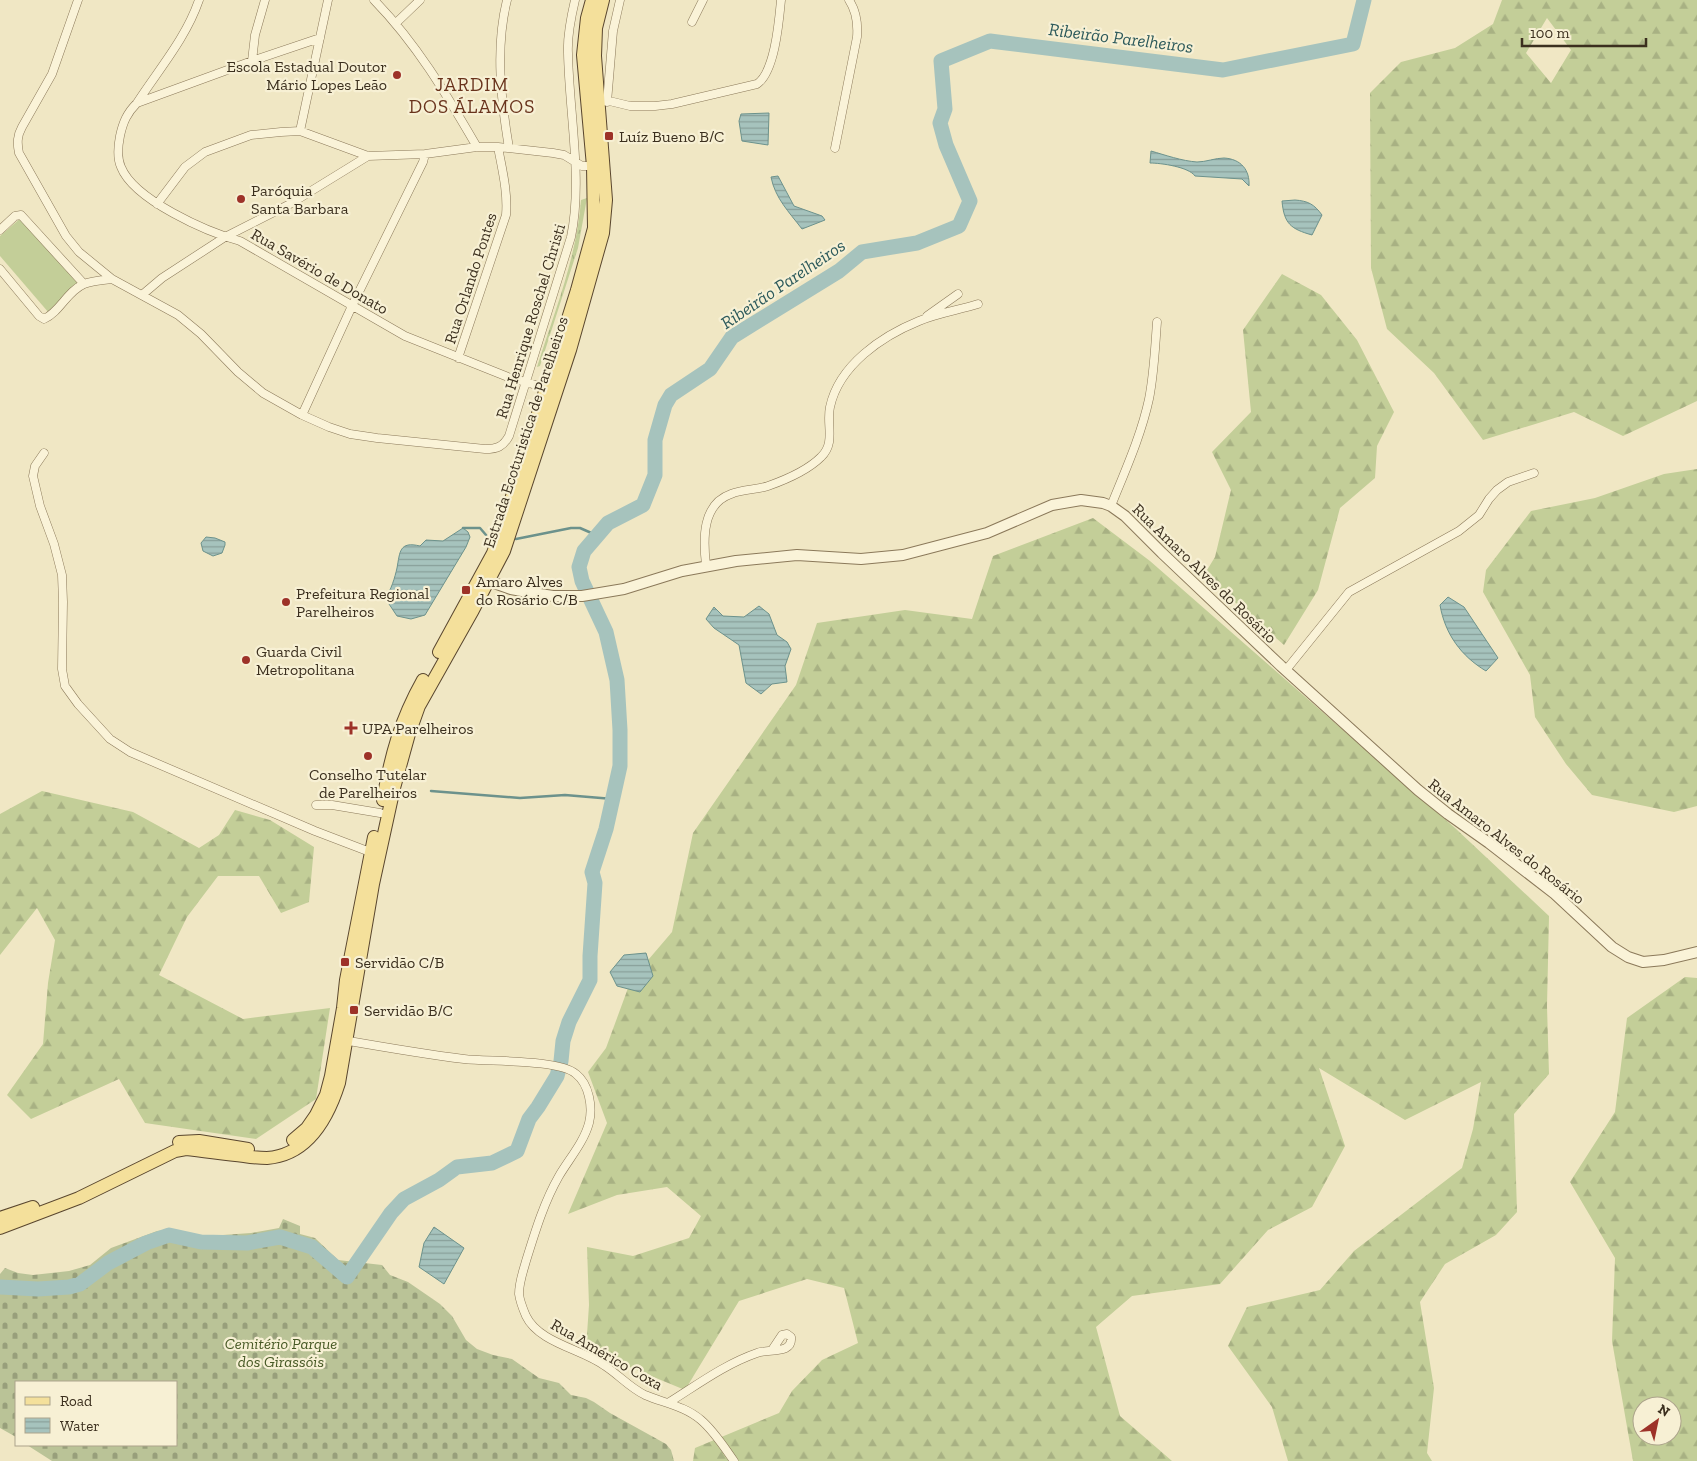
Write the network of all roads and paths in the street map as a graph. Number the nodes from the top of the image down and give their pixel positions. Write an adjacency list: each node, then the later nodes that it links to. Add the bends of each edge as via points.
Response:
1 (78, 0): 36 (street, via 52,74 18,135 19,153 66,236 79,252)
2 (199, 0): 21 (street, Rua Savério de Donato, via 182,36)
3 (265, 0): 20 (street)
4 (328, 0): 17 (street)
5 (374, 0): 16 (street)
6 (420, 0): 16 (street)
7 (507, 0): 26 (street, via 500,59)
8 (574, 0): 18 (street, Rua Henrique Roschel Christi)
9 (592, 0): 19 (main road, Estrada Ecoturistica de Parelheiros, via 587,18)
10 (603, 0): 19 (main road, Estrada Ecoturistica de Parelheiros)
11 (620, 0): 22 (street)
12 (703, 0): 15 (street)
13 (781, 0): 22 (street, via 770,65 765,77 757,84 672,104 630,106)
14 (849, 0): 27 (street, via 856,16 857,37)
15 (692, 22)
16 (396, 23): 24 (street, via 439,82)
17 (320, 38): 20 (street); 23 (street)
18 (568, 52): 19 (street); 30 (street, Rua Henrique Roschel Christi)
19 (589, 55): 22 (main road, Estrada Ecoturistica de Parelheiros)
20 (252, 61): 21 (street)
21 (137, 103): 32 (street, Rua Savério de Donato, via 128,112 119,140 120,166 128,180)
22 (596, 103): 31 (main road, Estrada Ecoturistica de Parelheiros)
23 (300, 130): 29 (street); 32 (street, via 251,135 205,152 185,167)
24 (477, 147): 25 (street); 28 (street)
25 (498, 147): 26 (street); 44 (street, Rua Orlando Pontes, via 506,215)
26 (509, 148): 30 (street, via 564,155)
27 (835, 148)
28 (425, 154): 29 (street); 41 (street)
29 (368, 156): 34 (street, via 290,204)
30 (574, 162): 31 (street, via 582,166); 45 (street, Rua Henrique Roschel Christi, via 576,208 571,237)
31 (598, 166): 46 (main road, Estrada Ecoturistica de Parelheiros, via 606,200 603,233 580,316)
32 (157, 204): 34 (street, Rua Savério de Donato)
33 (0, 230): 37 (street, via 21,214)
34 (225, 237): 39 (street); 41 (street, Rua Savério de Donato, via 240,240)
35 (0, 269): 37 (street, via 38,316 44,319)
36 (112, 279): 37 (street); 39 (street)
37 (84, 284)
38 (958, 294): 42 (street)
39 (142, 295): 47 (street, via 178,315 253,386)
40 (978, 304): 42 (street)
41 (352, 306): 44 (street, Rua Savério de Donato, via 405,336); 47 (street)
42 (921, 320): 51 (street, via 882,340 842,379 829,411 829,446 820,459 767,487 718,500 706,521)
43 (1157, 322): 50 (street, via 1154,372 1148,400 1129,463)
44 (458, 358): 45 (street, Rua Savério de Donato)
45 (526, 382): 46 (street, Rua Savério de Donato); 47 (street, Rua Henrique Roschel Christi, via 510,432 503,446 495,449 368,437 338,430)
46 (552, 389): 52 (main road, Estrada Ecoturistica de Parelheiros, via 504,551)
47 (302, 415)
48 (44, 453): 56 (street, via 35,466 34,476 62,575 63,678 78,704 110,739 130,752)
49 (1534, 473): 53 (street, via 1508,482 1497,490 1479,515 1459,531 1349,592)
50 (1111, 506): 51 (street, Rua Amaro Alves do Rosário, via 1088,501 1059,503 980,536 904,555 861,559 797,555); 53 (street, Rua Amaro Alves do Rosário, via 1134,524)
51 (706, 566): 52 (street, Rua Amaro Alves do Rosário, via 612,592 582,596 533,593)
52 (484, 579): 55 (main road, Estrada Ecoturistica de Parelheiros, via 411,701 394,749); 57 (main road, Estrada Ecoturistica de Parelheiros, via 408,734)
53 (1286, 670): 58 (street, Rua Amaro Alves do Rosário, via 1423,794 1555,894 1618,951 1643,962)
54 (316, 805): 55 (street)
55 (380, 813): 56 (main road, Estrada Ecoturistica de Parelheiros)
56 (370, 852): 57 (main road, Estrada Ecoturistica de Parelheiros)
57 (368, 883): 59 (main road, Estrada Ecoturistica de Parelheiros)
58 (1697, 952)
59 (341, 1039): 60 (main road, Estrada Ecoturistica de Parelheiros, via 326,1095 316,1115 307,1128 281,1148 258,1151 217,1143 180,1142 165,1146 56,1200); 61 (main road, Estrada Ecoturistica de Parelheiros, via 339,1083 324,1120 313,1134 284,1155 264,1158 186,1149 175,1151 79,1198); 63 (street, Rua Américo Coxa, via 464,1059 554,1065 575,1072 583,1081 591,1110 588,1124 558,1177 532,1240 520,1282 522,1307 527,1319 545,1335 604,1365 645,1394)
60 (0, 1218)
61 (0, 1228)
62 (772, 1350): 63 (street, via 736,1361)
63 (668, 1403): 64 (street, Rua Américo Coxa, via 700,1419)
64 (734, 1461)

